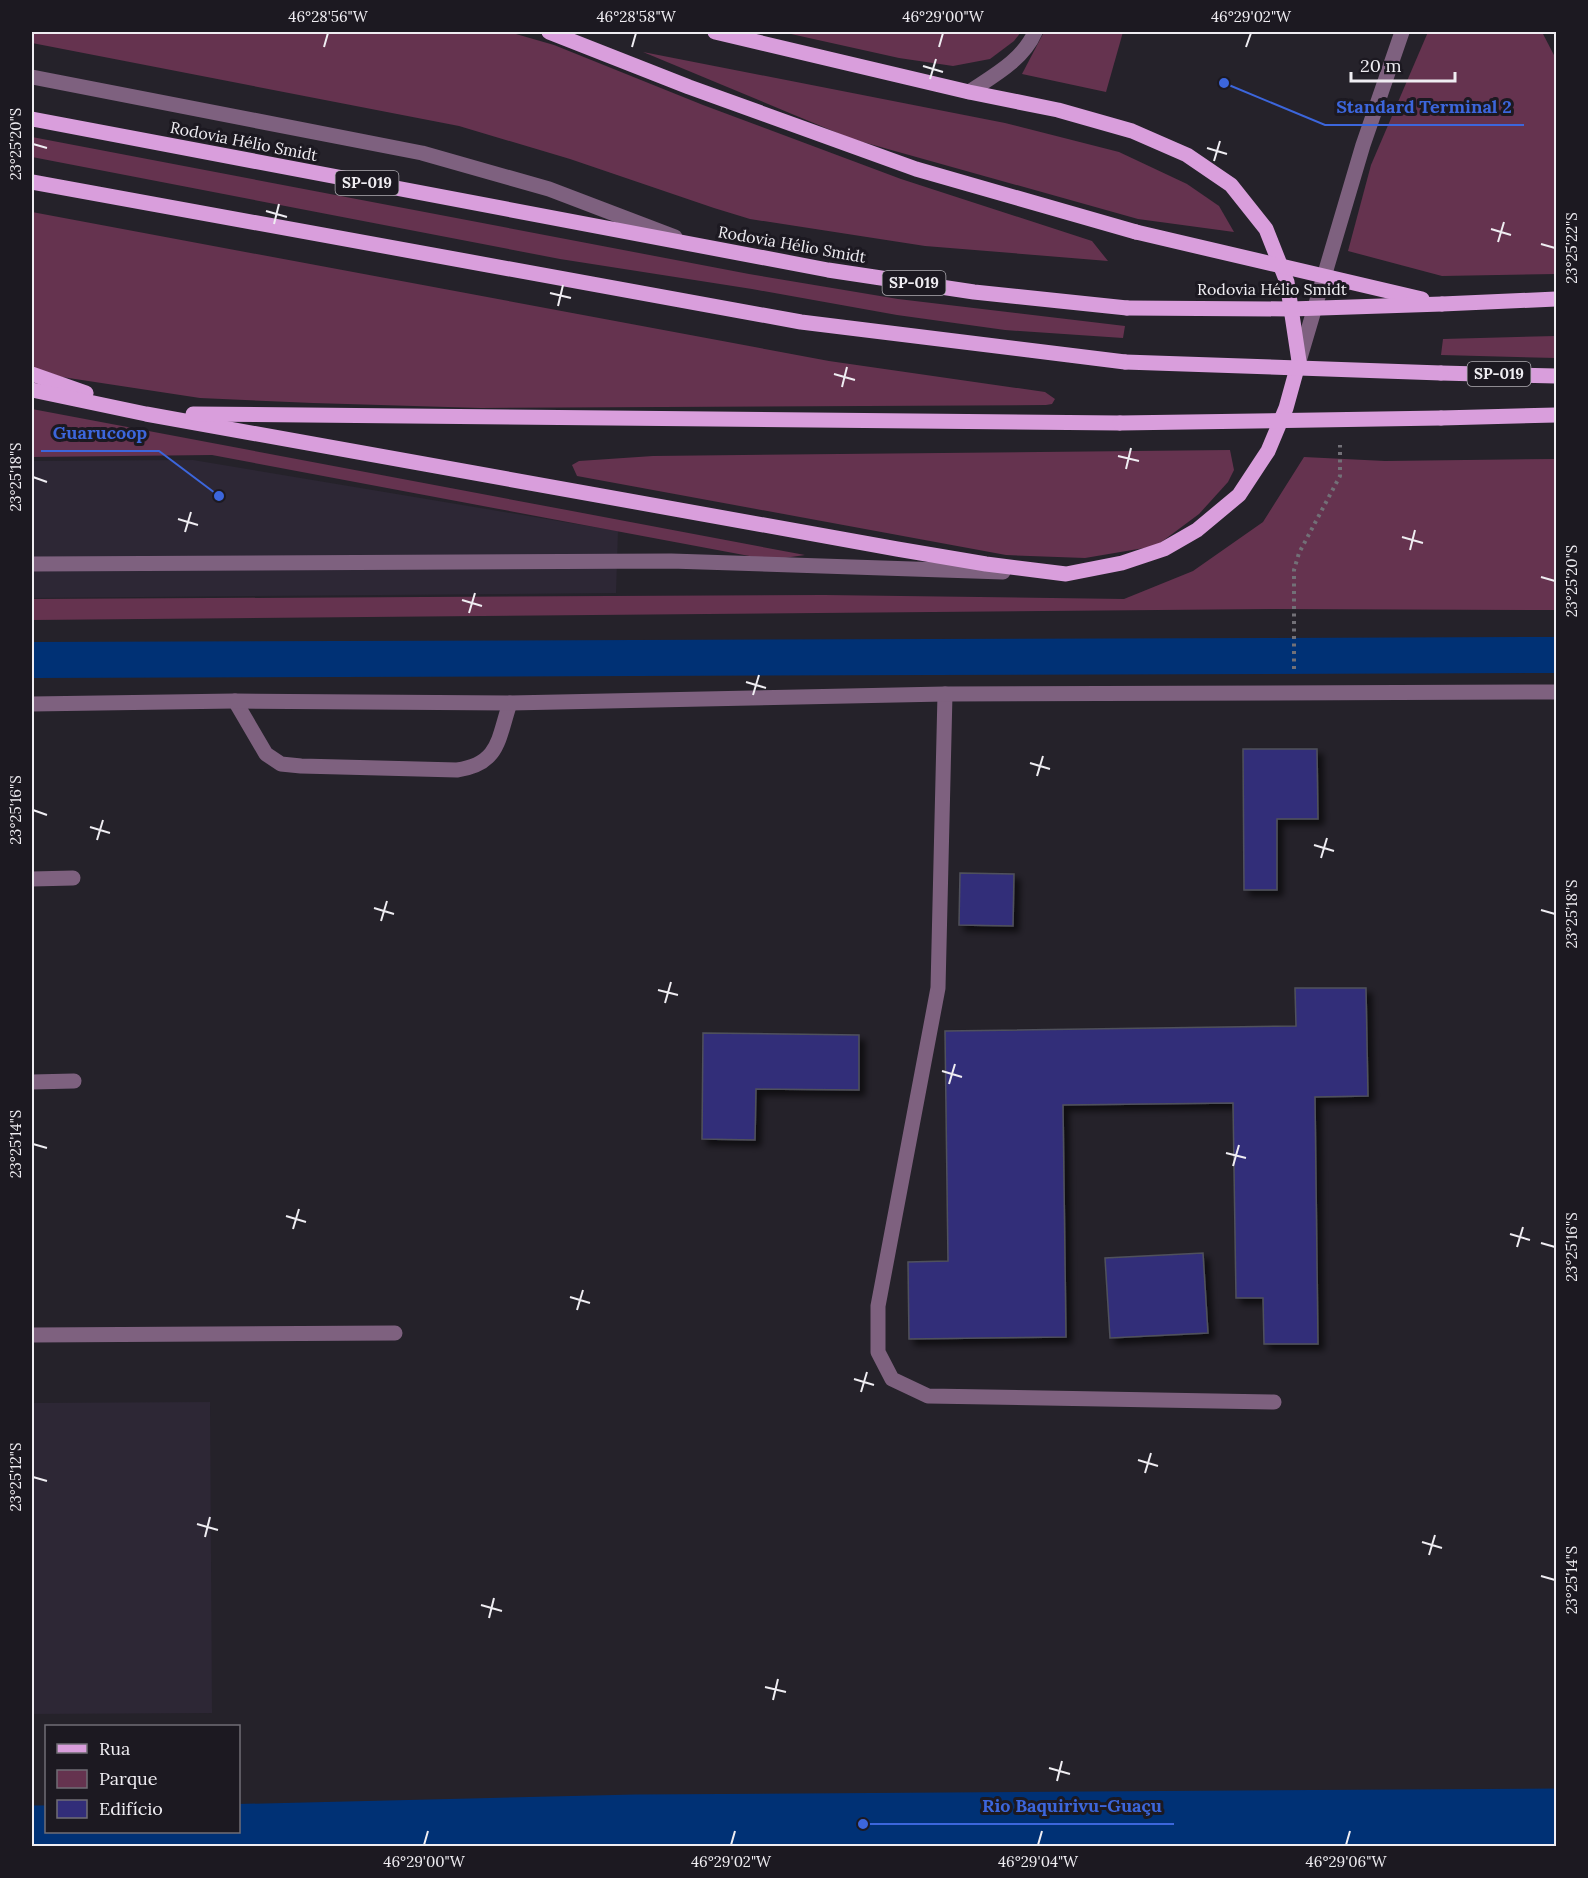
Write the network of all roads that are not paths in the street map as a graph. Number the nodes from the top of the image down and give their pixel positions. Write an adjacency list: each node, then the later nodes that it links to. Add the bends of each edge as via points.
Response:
1 (549, 32): 11 (main road, bridge, via 916,169 1136,232)
2 (716, 32): 6 (main road)
3 (1035, 32): 6 (street, via 1021,53)
4 (1402, 32): 12 (street, via 1363,144)
5 (32, 77): 9 (street, via 422,153 549,189)
6 (969, 92): 12 (main road, via 1058,110 1132,131 1188,155 1231,185 1266,230 1287,282)
7 (32, 119): 9 (main road, Rodovia Hélio Smidt / SP-019)
8 (32, 182): 14 (main road, SP-019, bridge, via 801,321 1125,362)
9 (703, 247): 11 (main road, Rodovia Hélio Smidt / SP-019, bridge, via 974,292 1126,308 1291,309)
10 (1557, 299): 11 (main road, Rodovia Hélio Smidt / SP-019)
11 (1442, 304)
12 (1299, 361): 19 (main road, via 1286,408 1268,451 1239,495 1197,530 1164,549 1122,564)
13 (32, 374): 16 (main road)
14 (1557, 376)
15 (32, 390): 16 (main road)
16 (146, 414): 17 (main road, bridge, via 1120,423); 19 (main road, via 897,549)
17 (1557, 415)
18 (32, 564): 19 (street, via 671,561)
19 (1066, 574)
20 (1557, 692): 21 (street)
21 (945, 694): 23 (street); 31 (street, via 938,988 878,1306 878,1352 892,1379 928,1396)
22 (235, 701): 23 (street); 23 (street, via 266,754 282,764 457,770 474,767 490,757); 24 (street)
23 (510, 703)
24 (32, 704)
25 (73, 878): 26 (street)
26 (32, 879)
27 (74, 1081): 28 (street)
28 (32, 1082)
29 (395, 1333): 30 (street)
30 (32, 1335)
31 (1274, 1402)

